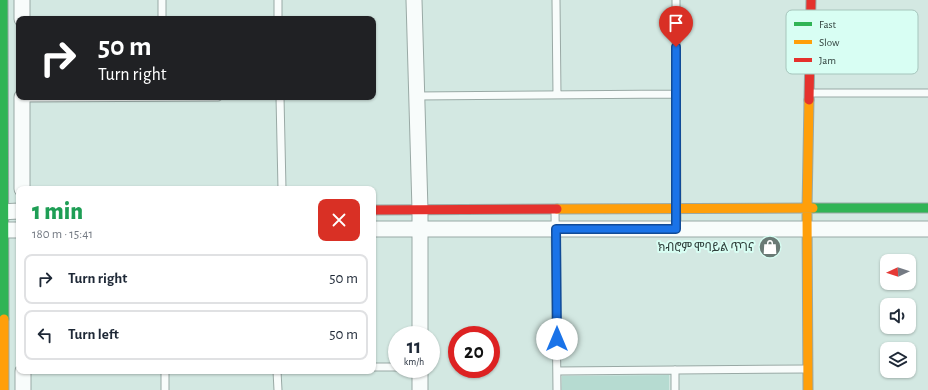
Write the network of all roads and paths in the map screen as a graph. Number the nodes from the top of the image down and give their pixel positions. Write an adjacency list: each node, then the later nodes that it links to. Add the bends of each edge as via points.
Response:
1 (3, 0): 30 (street)
2 (22, 0): 10 (street)
3 (162, 0): 11 (lane)
4 (278, 0): 12 (lane)
5 (414, 0): 18 (street)
6 (556, 0): 17 (lane)
7 (676, 0): 16 (lane)
8 (811, 0): 9 (street)
9 (811, 10)
10 (22, 16)
11 (162, 16)
12 (278, 16)
13 (809, 74): 14 (street)
14 (809, 92): 15 (lane); 25 (street)
15 (928, 93)
16 (676, 94): 17 (lane); 24 (lane)
17 (557, 95): 18 (lane)
18 (416, 96): 27 (street)
19 (22, 100): 21 (street)
20 (280, 100): 22 (lane)
21 (22, 186)
22 (282, 186)
23 (928, 208): 25 (street)
24 (676, 209): 25 (street); 28 (street); 35 (lane)
25 (807, 209): 36 (street)
26 (376, 210): 27 (street)
27 (420, 210): 28 (street); 33 (street)
28 (556, 210): 34 (lane)
29 (16, 211): 30 (street)
30 (2, 212): 37 (street)
31 (928, 228): 36 (street)
32 (376, 229): 33 (street)
33 (420, 229): 34 (street); 39 (street)
34 (556, 229): 35 (street); 45 (lane)
35 (676, 229): 36 (street)
36 (807, 229): 42 (street)
37 (2, 230): 38 (street); 44 (street)
38 (16, 230)
39 (420, 326)
40 (376, 367): 41 (lane)
41 (388, 367)
42 (808, 369): 43 (lane); 56 (street)
43 (675, 370): 45 (lane); 55 (lane)
44 (10, 371): 49 (street); 50 (street)
45 (557, 371): 54 (lane)
46 (165, 374): 51 (lane)
47 (277, 374): 52 (lane)
48 (420, 378): 53 (street)
49 (4, 390)
50 (23, 390)
51 (165, 390)
52 (278, 390)
53 (420, 390)
54 (557, 390)
55 (675, 390)
56 (808, 390)

